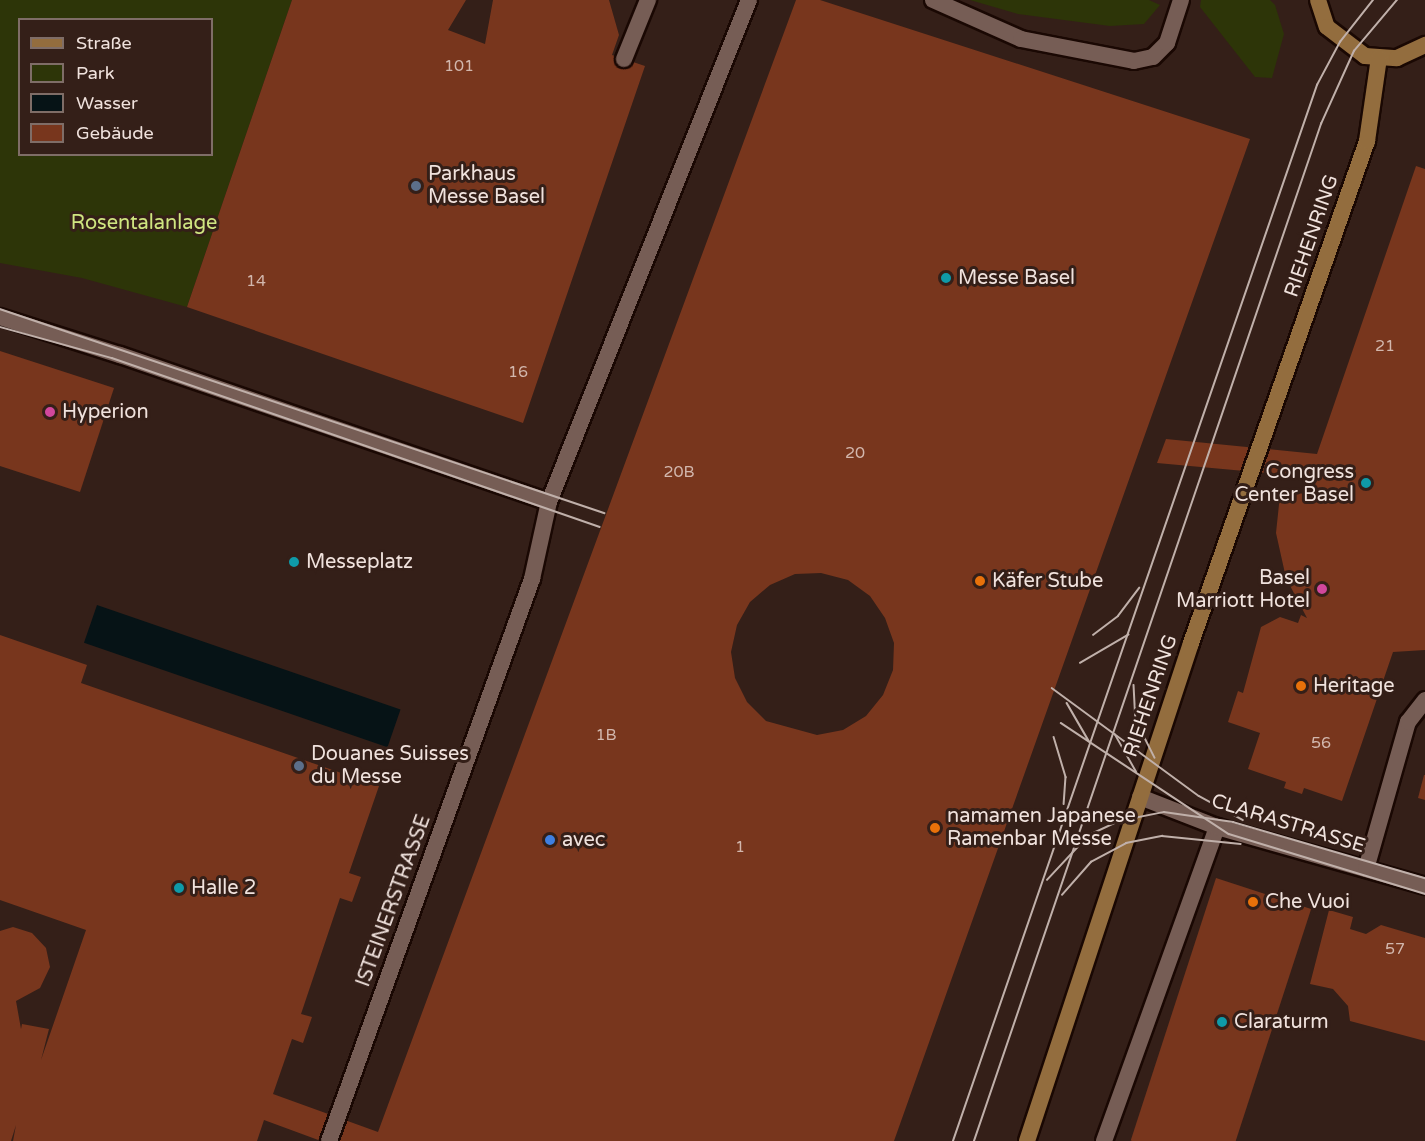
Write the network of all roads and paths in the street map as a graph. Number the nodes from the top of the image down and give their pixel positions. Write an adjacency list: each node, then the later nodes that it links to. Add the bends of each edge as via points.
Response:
1 (636, 0): 7 (street)
2 (648, 0): 7 (street)
3 (750, 0): 12 (street, ISTEINERSTRASSE)
4 (933, 0): 5 (street, via 1021,39 1134,61 1153,57 1167,42)
5 (1181, 0)
6 (1318, 0): 9 (main road, via 1327,27 1340,42)
7 (636, 26): 10 (street)
8 (1425, 45): 9 (main road, via 1397,58)
9 (1379, 58): 14 (main road, RIEHENRING, via 1367,141)
10 (624, 59)
11 (0, 317): 12 (street)
12 (549, 502): 18 (street, ISTEINERSTRASSE, via 532,579)
13 (1425, 700): 16 (street, via 1408,722)
14 (1140, 797): 15 (street, CLARASTRASSE); 19 (main road, RIEHENRING)
15 (1216, 826): 16 (street, CLARASTRASSE); 20 (street)
16 (1366, 869): 17 (street, CLARASTRASSE)
17 (1425, 886)
18 (329, 1141)
19 (1027, 1141)
20 (1104, 1141)

